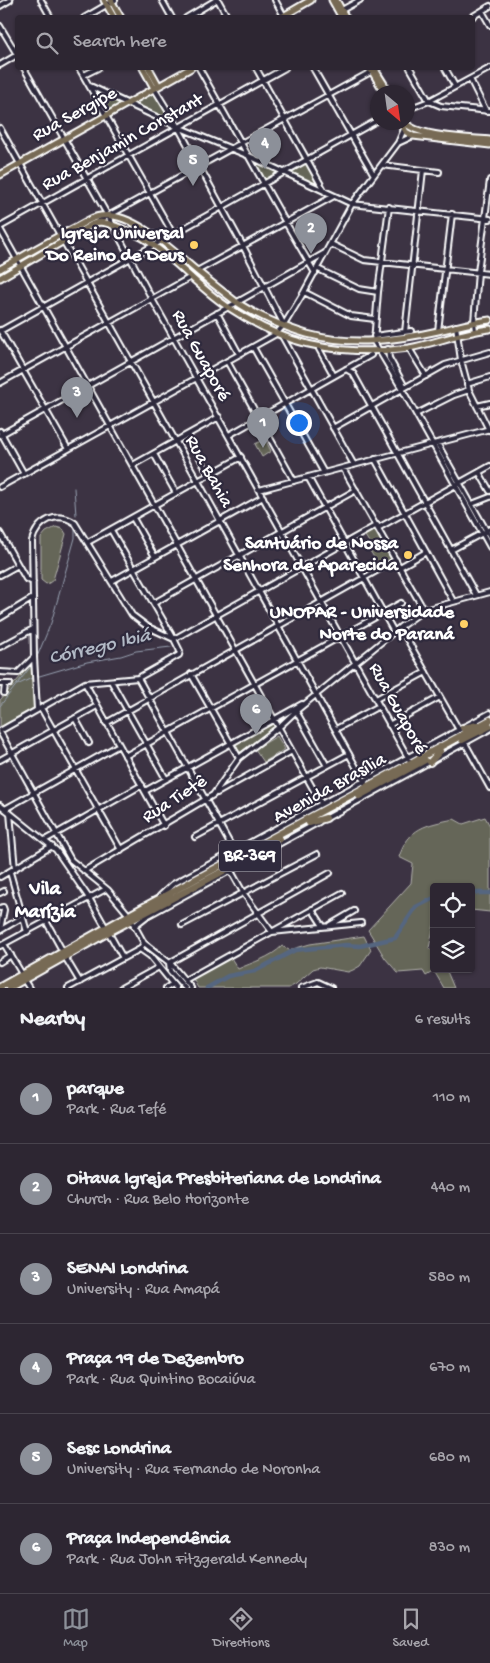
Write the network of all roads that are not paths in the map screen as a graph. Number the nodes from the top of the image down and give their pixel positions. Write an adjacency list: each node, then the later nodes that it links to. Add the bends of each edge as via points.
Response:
1 (10, 0): 11 (street)
2 (41, 0): 15 (street)
3 (162, 0): 19 (street)
4 (217, 0): 20 (street); 21 (street)
5 (275, 0): 22 (street)
6 (311, 0): 23 (main road)
7 (332, 0): 13 (main road)
8 (336, 0): 13 (main road)
9 (360, 0): 13 (street)
10 (109, 1): 16 (street); 17 (main road); 18 (main road)
11 (0, 6)
12 (490, 6): 14 (street)
13 (340, 10): 24 (main road); 25 (main road)
14 (482, 11): 26 (street); 27 (street)
15 (49, 15)
16 (88, 15)
17 (113, 15)
18 (118, 15)
19 (170, 15)
20 (191, 15)
21 (226, 15)
22 (282, 15)
23 (286, 15)
24 (341, 15)
25 (344, 15)
26 (475, 15)
27 (490, 25)
28 (0, 26): 29 (street)
29 (15, 52)
30 (15, 56): 31 (street)
31 (0, 65)
32 (490, 68): 50 (street)
33 (25, 70): 72 (street)
34 (80, 70): 48 (street)
35 (94, 70): 48 (street)
36 (145, 70): 49 (main road)
37 (150, 70): 49 (main road)
38 (187, 70): 56 (main road, Rua Sergipe)
39 (201, 70): 60 (street)
40 (257, 70): 51 (street)
41 (281, 70): 51 (street, Rua Benjamin Constant)
42 (314, 70): 57 (street)
43 (370, 70): 57 (street)
44 (375, 70): 52 (main road)
45 (375, 70): 53 (main road)
46 (411, 70): 58 (street)
47 (446, 70): 55 (street)
48 (84, 76): 54 (street)
49 (151, 76): 56 (main road)
50 (470, 79): 55 (street); 62 (street)
51 (262, 80): 60 (street, Rua Benjamin Constant); 64 (street)
52 (381, 85)
53 (384, 85)
54 (90, 86): 59 (street); 63 (street)
55 (456, 86): 58 (street)
56 (156, 87): 59 (main road, Rua Sergipe); 66 (street)
57 (328, 94): 64 (street); 70 (street)
58 (429, 101): 61 (street); 62 (street, via 441,106)
59 (128, 103): 63 (main road, Rua Sergipe); 66 (street)
60 (220, 104): 66 (street, Rua Benjamin Constant); 74 (street)
61 (415, 107)
62 (488, 111)
63 (106, 115): 72 (main road, Rua Sergipe); 78 (street)
64 (284, 119): 74 (street); 80 (street)
65 (370, 124): 70 (street)
66 (178, 127): 77 (street); 78 (street, Rua Benjamin Constant); 84 (street)
67 (0, 128): 82 (street, Rua Bahia)
68 (404, 130): 71 (main road); 75 (street)
69 (415, 130): 73 (main road)
70 (351, 135): 80 (street); 90 (street)
71 (413, 136): 75 (street); 76 (main road)
72 (63, 139): 82 (main road, Rua Sergipe); 91 (street)
73 (490, 140)
74 (241, 143): 77 (street); 79 (street)
75 (398, 143): 83 (street)
76 (490, 145)
77 (230, 149): 79 (street); 84 (street)
78 (128, 155): 91 (street, Rua Benjamin Constant); 95 (street)
79 (248, 156): 81 (street); 85 (street)
80 (307, 160): 88 (street); 94 (street)
81 (258, 161): 85 (street); 88 (street)
82 (19, 164): 89 (main road, Rua Sergipe); 97 (street, Rua Bahia)
83 (382, 165): 86 (street); 90 (street)
84 (198, 167): 95 (street); 100 (street)
85 (255, 167): 93 (street)
86 (423, 170): 87 (street); 101 (street)
87 (439, 172)
88 (284, 173): 93 (street); 94 (street)
89 (0, 175)
90 (374, 175): 98 (street)
91 (86, 179): 97 (street, Rua Benjamin Constant); 103 (street)
92 (490, 180): 104 (street)
93 (264, 184): 100 (street); 106 (street)
94 (325, 192): 96 (street)
95 (150, 194): 103 (street); 110 (street)
96 (334, 196): 98 (street); 106 (street)
97 (42, 204): 108 (street, Rua Benjamin Constant); 111 (street, Rua Bahia)
98 (352, 204): 99 (street); 114 (street)
99 (389, 207): 101 (street); 121 (street)
100 (222, 208): 110 (street); 116 (street)
101 (419, 211): 102 (street); 124 (street)
102 (452, 214): 104 (street); 127 (street)
103 (108, 216): 105 (street); 107 (street); 111 (main road, via 96,217); 112 (main road, via 133,223)
104 (488, 219): 131 (street)
105 (97, 222): 107 (main road); 113 (main road)
106 (286, 223): 116 (street); 120 (street)
107 (112, 225): 109 (main road)
108 (0, 228): 119 (street)
109 (118, 231): 115 (main road, via 141,236); 118 (street, Rua Guaporé)
110 (173, 234): 112 (street)
111 (58, 236): 113 (street, Rua Bahia); 119 (main road); 122 (main road, via 56,244)
112 (162, 240): 115 (street); 129 (main road)
113 (64, 242): 122 (main road); 136 (street, Rua Bahia)
114 (331, 244): 117 (street); 121 (street, via 358,258)
115 (154, 245): 118 (street); 134 (main road)
116 (243, 246): 126 (street); 137 (street)
117 (326, 251): 120 (street); 123 (street)
118 (130, 259): 136 (street); 140 (street, Rua Guaporé)
119 (17, 260): 125 (street); 128 (main road)
120 (311, 261): 123 (street, via 317,260); 130 (street); 137 (street)
121 (382, 262): 124 (street); 139 (street)
122 (27, 263): 125 (main road)
123 (320, 264): 130 (street)
124 (412, 266): 127 (street); 155 (street)
125 (21, 267): 135 (main road); 142 (street)
126 (206, 267): 129 (street); 133 (street)
127 (445, 268): 131 (street); 153 (street)
128 (0, 269)
129 (197, 271): 133 (main road)
130 (316, 271): 138 (street); 139 (street, via 359,289)
131 (478, 272): 132 (street); 148 (street)
132 (490, 274)
133 (202, 275): 141 (main road)
134 (191, 277): 140 (street); 143 (main road)
135 (0, 278)
136 (86, 282): 142 (street); 147 (street, Rua Bahia)
137 (265, 287): 141 (street); 149 (street)
138 (304, 292): 145 (street, via 351,316); 149 (street)
139 (378, 292): 145 (street)
140 (152, 299): 147 (street); 160 (street, Rua Guaporé)
141 (237, 302): 143 (street); 149 (main road)
142 (43, 306): 152 (street); 163 (street)
143 (228, 307): 144 (street); 157 (main road)
144 (217, 313): 160 (street); 170 (street)
145 (375, 320): 161 (street)
146 (490, 320): 148 (main road)
147 (109, 322): 163 (street); 175 (street, Rua Bahia)
148 (474, 322): 150 (main road); 154 (street)
149 (284, 326): 157 (street); 161 (main road, via 331,339)
150 (456, 326): 153 (main road); 158 (street)
151 (490, 329): 154 (main road)
152 (0, 331): 178 (street)
153 (438, 331): 161 (main road)
154 (475, 331): 158 (main road)
155 (405, 332): 156 (street); 161 (street)
156 (411, 332)
157 (276, 334): 159 (main road); 162 (street)
158 (458, 335): 164 (main road); 173 (street)
159 (282, 336): 167 (main road, via 320,346); 187 (street)
160 (174, 338): 175 (street); 182 (street, Rua Guaporé)
161 (374, 339): 168 (street)
162 (253, 346): 170 (street); 191 (street)
163 (66, 347): 178 (street); 186 (street)
164 (409, 348): 166 (main road); 181 (street)
165 (319, 349): 180 (street)
166 (388, 349): 168 (main road); 188 (street)
167 (363, 350): 168 (main road); 172 (street)
168 (380, 350): 188 (street)
169 (490, 352): 173 (street)
170 (239, 354): 174 (street)
171 (371, 355): 172 (street)
172 (365, 359): 176 (street)
173 (461, 360): 181 (street); 185 (street)
174 (227, 361): 182 (street); 198 (street)
175 (131, 362): 186 (street); 190 (street, Rua Bahia)
176 (352, 366): 177 (street); 179 (street)
177 (346, 369): 179 (street); 180 (street)
178 (22, 371): 184 (street); 195 (street)
179 (353, 373): 193 (street)
180 (334, 376): 187 (street)
181 (426, 376): 188 (street)
182 (196, 378): 190 (street); 197 (street, Rua Guaporé)
183 (490, 378): 185 (street)
184 (0, 383)
185 (467, 384): 189 (street)
186 (88, 386): 195 (street); 199 (street)
187 (311, 388): 191 (street); 200 (street)
188 (404, 388): 193 (street); 196 (street)
189 (469, 390): 194 (street); 196 (street)
190 (153, 402): 199 (street); 205 (street, Rua Bahia)
191 (285, 402): 198 (street); 217 (street)
192 (490, 403): 194 (street)
193 (371, 406): 200 (street); 208 (street)
194 (477, 406): 201 (street)
195 (45, 410): 202 (street); 207 (street)
196 (416, 414): 206 (street)
197 (219, 418): 203 (street); 204 (street, Rua Guaporé)
198 (259, 418): 204 (street); 221 (street)
199 (110, 426): 207 (street); 213 (street)
200 (333, 428): 212 (street)
201 (490, 430): 206 (street)
202 (0, 433): 218 (street)
203 (188, 435): 205 (street); 219 (street)
204 (229, 435): 210 (street, Rua Guaporé)
205 (176, 442): 209 (street); 222 (street, Rua Bahia)
206 (435, 443): 208 (street); 223 (street)
207 (68, 449): 218 (street)
208 (397, 453): 211 (street); 231 (street)
209 (154, 454): 213 (street); 228 (street)
210 (241, 457): 219 (street); 225 (street, Rua Guaporé)
211 (375, 459): 212 (street); 235 (street)
212 (354, 465): 215 (street)
213 (133, 466): 233 (street)
214 (490, 466): 216 (street)
215 (343, 468): 217 (street); 226 (street)
216 (479, 472): 223 (street); 227 (street)
217 (324, 473): 220 (street)
218 (24, 474): 224 (street)
219 (210, 475): 222 (street)
220 (308, 477): 221 (street); 234 (street)
221 (294, 480): 225 (street)
222 (198, 481): 228 (street); 237 (street, Rua Bahia)
223 (458, 484): 231 (street); 232 (street); 241 (street)
224 (0, 487)
225 (259, 490): 229 (street, Rua Guaporé)
226 (356, 490): 234 (street); 238 (street)
227 (490, 491)
228 (176, 493): 233 (street)
229 (263, 497): 237 (street); 240 (street, Rua Guaporé)
230 (490, 497): 232 (street)
231 (424, 502): 235 (street); 248 (street)
232 (472, 504): 241 (street)
233 (155, 505): 236 (street); 246 (street)
234 (326, 507): 240 (street); 245 (street)
235 (405, 513): 238 (street); 249 (street)
236 (132, 518): 239 (street); 251 (street)
237 (220, 521): 246 (street); 250 (street, Rua Bahia)
238 (378, 527): 245 (street); 252 (street)
239 (111, 530): 244 (street); 256 (street)
240 (282, 531): 250 (street); 254 (street, Rua Guaporé)
241 (486, 531): 243 (street); 247 (street); 248 (street)
242 (0, 533): 253 (street)
243 (490, 537)
244 (88, 542): 261 (street, via 69,519 55,518 43,522 33,539); 262 (street)
245 (345, 542): 254 (street); 258 (street)
246 (177, 545): 251 (street); 260 (street)
247 (490, 547)
248 (451, 550): 266 (street)
249 (426, 552): 255 (street); 268 (street)
250 (240, 556): 260 (street); 264 (street, Rua Bahia)
251 (155, 557): 256 (street)
252 (396, 560): 255 (street); 258 (street)
253 (18, 565): 257 (street); 259 (street)
254 (302, 566): 264 (street); 269 (street, Rua Guaporé)
255 (400, 567): 272 (street)
256 (134, 569): 262 (street); 271 (street)
257 (0, 575)
258 (365, 578): 269 (street); 273 (street)
259 (26, 579): 261 (street); 263 (street)
260 (196, 580): 271 (street); 274 (street)
261 (33, 582): 263 (street)
262 (112, 582): 281 (street, via 132,616)
263 (33, 589): 267 (street)
264 (259, 591): 274 (street); 277 (street, Rua Bahia)
265 (490, 592): 266 (street, Rua Tietê)
266 (476, 595): 268 (street, Rua Tietê)
267 (33, 598): 275 (street); 279 (street)
268 (453, 601): 272 (street, Rua Tietê)
269 (322, 602): 277 (street); 282 (street, Rua Guaporé)
270 (401, 602): 273 (street)
271 (154, 603): 276 (street)
272 (424, 610): 278 (street, Rua Tietê)
273 (384, 612): 280 (street); 282 (street)
274 (216, 615): 283 (street); 285 (street)
275 (0, 618)
276 (165, 623): 281 (street); 283 (street)
277 (278, 626): 285 (street); 287 (street, Rua Bahia)
278 (400, 627): 280 (street, Rua Tietê); 290 (street)
279 (34, 629): 284 (street); 286 (street)
280 (394, 632): 288 (street, Rua Tietê)
281 (163, 634): 283 (street)
282 (341, 636): 287 (street); 288 (street, Rua Guaporé)
283 (174, 639): 292 (street, via 179,655)
284 (0, 647)
285 (236, 650): 291 (street); 296 (street)
286 (34, 658): 289 (street, via 18,672); 305 (street)
287 (297, 660): 296 (street); 298 (street, Rua Bahia)
288 (356, 663): 298 (street, Rua Tietê); 302 (street, Rua Guaporé)
289 (0, 672)
290 (426, 672): 299 (street); 302 (street)
291 (191, 674): 300 (street); 306 (street)
292 (138, 678): 293 (street); 300 (street)
293 (111, 681): 295 (street); 307 (street)
294 (5, 684): 297 (street)
295 (84, 684): 303 (street); 305 (street)
296 (254, 684): 306 (street); 311 (street)
297 (4, 693)
298 (317, 695): 301 (street, Rua Tietê); 317 (street, Rua Bahia)
299 (440, 697): 314 (street); 316 (street)
300 (149, 698): 307 (street); 320 (street)
301 (311, 699): 308 (street, Rua Tietê); 311 (street)
302 (376, 699): 304 (street, Rua Guaporé)
303 (97, 706): 310 (street); 312 (street)
304 (379, 706): 314 (street, Rua Guaporé); 317 (street)
305 (39, 709): 318 (street); 319 (street)
306 (211, 709): 320 (street); 323 (street)
307 (127, 711): 312 (street); 325 (street)
308 (296, 711): 315 (street, Rua Tietê); 335 (street)
309 (490, 713): 316 (street)
310 (75, 718): 318 (street); 321 (street)
311 (274, 719): 315 (street); 323 (street)
312 (106, 723): 324 (street)
313 (489, 724): 316 (highway); 322 (street); 327 (highway, Avenida Brasília / BR-369); 334 (highway, Avenida Brasília / BR-369)
314 (389, 725): 334 (street, Rua Guaporé)
315 (279, 727): 326 (street); 331 (street, Rua Tietê)
316 (461, 728): 334 (street)
317 (336, 729): 329 (street, Rua Bahia)
318 (54, 730): 328 (street); 337 (street)
319 (0, 731): 328 (street)
320 (169, 732): 325 (street); 336 (street)
321 (89, 743)
322 (465, 743): 333 (street); 343 (street)
323 (230, 744): 331 (street); 336 (street)
324 (119, 745): 330 (street); 337 (street)
325 (146, 745): 330 (street); 339 (street)
326 (292, 751): 338 (street); 341 (street)
327 (440, 751): 333 (highway); 334 (highway, Avenida Brasília / BR-369)
328 (12, 754): 332 (street); 345 (street)
329 (349, 754): 335 (street); 342 (street, Rua Bahia)
330 (125, 756): 340 (street)
331 (239, 758): 341 (street, Rua Tietê, via 228,772)
332 (0, 760)
333 (430, 762): 334 (street)
334 (412, 764): 342 (highway, Avenida Brasília / BR-369); 342 (street)
335 (327, 766): 338 (street)
336 (188, 767): 339 (street); 346 (street)
337 (76, 769): 345 (street); 350 (street)
338 (306, 777): 347 (street); 355 (street)
339 (166, 779): 344 (street)
340 (142, 785): 344 (street); 350 (street)
341 (225, 786): 346 (street, Rua Tietê)
342 (368, 788): 347 (street); 353 (street); 354 (highway, Avenida Brasília / BR-369); 381 (highway, Avenida Brasília / BR-369)
343 (490, 788)
344 (145, 791): 357 (street)
345 (34, 794): 349 (street); 358 (street)
346 (206, 799): 355 (street); 357 (street, Rua Tietê)
347 (321, 803): 365 (street)
348 (0, 805): 349 (street)
349 (6, 809): 351 (street)
350 (98, 809): 358 (street); 364 (street)
351 (10, 813): 352 (street); 356 (street)
352 (15, 817): 356 (street); 360 (street)
353 (326, 818): 354 (highway); 370 (street)
354 (309, 822): 367 (highway, Avenida Brasília / BR-369)
355 (219, 824): 359 (street); 365 (street)
356 (11, 826): 371 (street)
357 (164, 826): 364 (street, Rua Tietê)
358 (56, 833): 360 (street); 362 (street)
359 (195, 837)
360 (44, 840): 361 (street)
361 (52, 846): 363 (street); 371 (street)
362 (63, 846): 363 (street); 368 (street)
363 (56, 850): 369 (street)
364 (121, 850): 372 (street, Rua Tietê)
365 (234, 851): 381 (street, via 173,884)
366 (317, 854): 379 (street)
367 (246, 858): 370 (highway); 388 (highway, Avenida Brasília / BR-369)
368 (71, 860): 369 (street); 372 (street)
369 (66, 864): 380 (street)
370 (238, 868): 373 (street)
371 (15, 869): 374 (street)
372 (84, 871): 377 (street)
373 (231, 871): 379 (street); 386 (street)
374 (10, 872): 376 (street); 387 (street)
375 (330, 873): 385 (street)
376 (0, 877)
377 (106, 889): 380 (street); 391 (street)
378 (342, 893): 383 (street)
379 (244, 894): 385 (street); 394 (street)
380 (89, 898): 390 (street); 397 (street)
381 (155, 901): 391 (highway, Avenida Brasília / BR-369)
382 (2, 908): 396 (street)
383 (312, 909): 395 (street); 399 (street)
384 (354, 911): 389 (street)
385 (257, 913): 399 (street); 407 (street)
386 (148, 916): 388 (highway); 391 (street)
387 (23, 917): 396 (street); 398 (street)
388 (138, 918): 391 (highway, Avenida Brasília / BR-369)
389 (340, 919): 393 (street); 395 (street)
390 (46, 921): 398 (street); 403 (street)
391 (131, 921): 397 (highway, Avenida Brasília / BR-369); 400 (street)
392 (360, 923): 393 (street)
393 (342, 924): 395 (street)
394 (182, 925)
395 (325, 926): 399 (street)
396 (0, 930)
397 (108, 930): 403 (highway, Avenida Brasília / BR-369); 405 (street)
398 (27, 932): 401 (street)
399 (272, 932): 412 (street)
400 (144, 943): 402 (street); 407 (street)
401 (2, 945): 404 (street)
402 (140, 949): 405 (street); 408 (street)
403 (64, 955): 410 (highway, Avenida Brasília / BR-369); 413 (street)
404 (11, 956): 406 (street); 410 (street)
405 (123, 958): 413 (street)
406 (0, 962)
407 (169, 963): 411 (street); 412 (street)
408 (159, 967): 409 (street); 419 (street)
409 (164, 974): 411 (street); 414 (street)
410 (23, 977): 415 (highway, Avenida Brasília / BR-369); 416 (highway, Avenida Brasília / BR-369); 417 (street)
411 (177, 980): 422 (street)
412 (185, 980): 423 (street)
413 (80, 982): 418 (street)
414 (173, 984): 420 (street); 421 (street)
415 (0, 987)
416 (10, 987)
417 (28, 988)
418 (68, 988)
419 (121, 988)
420 (166, 988)
421 (176, 988)
422 (185, 988)
423 (192, 988)
424 (301, 988): 425 (street, via 318,982)
425 (331, 988)

